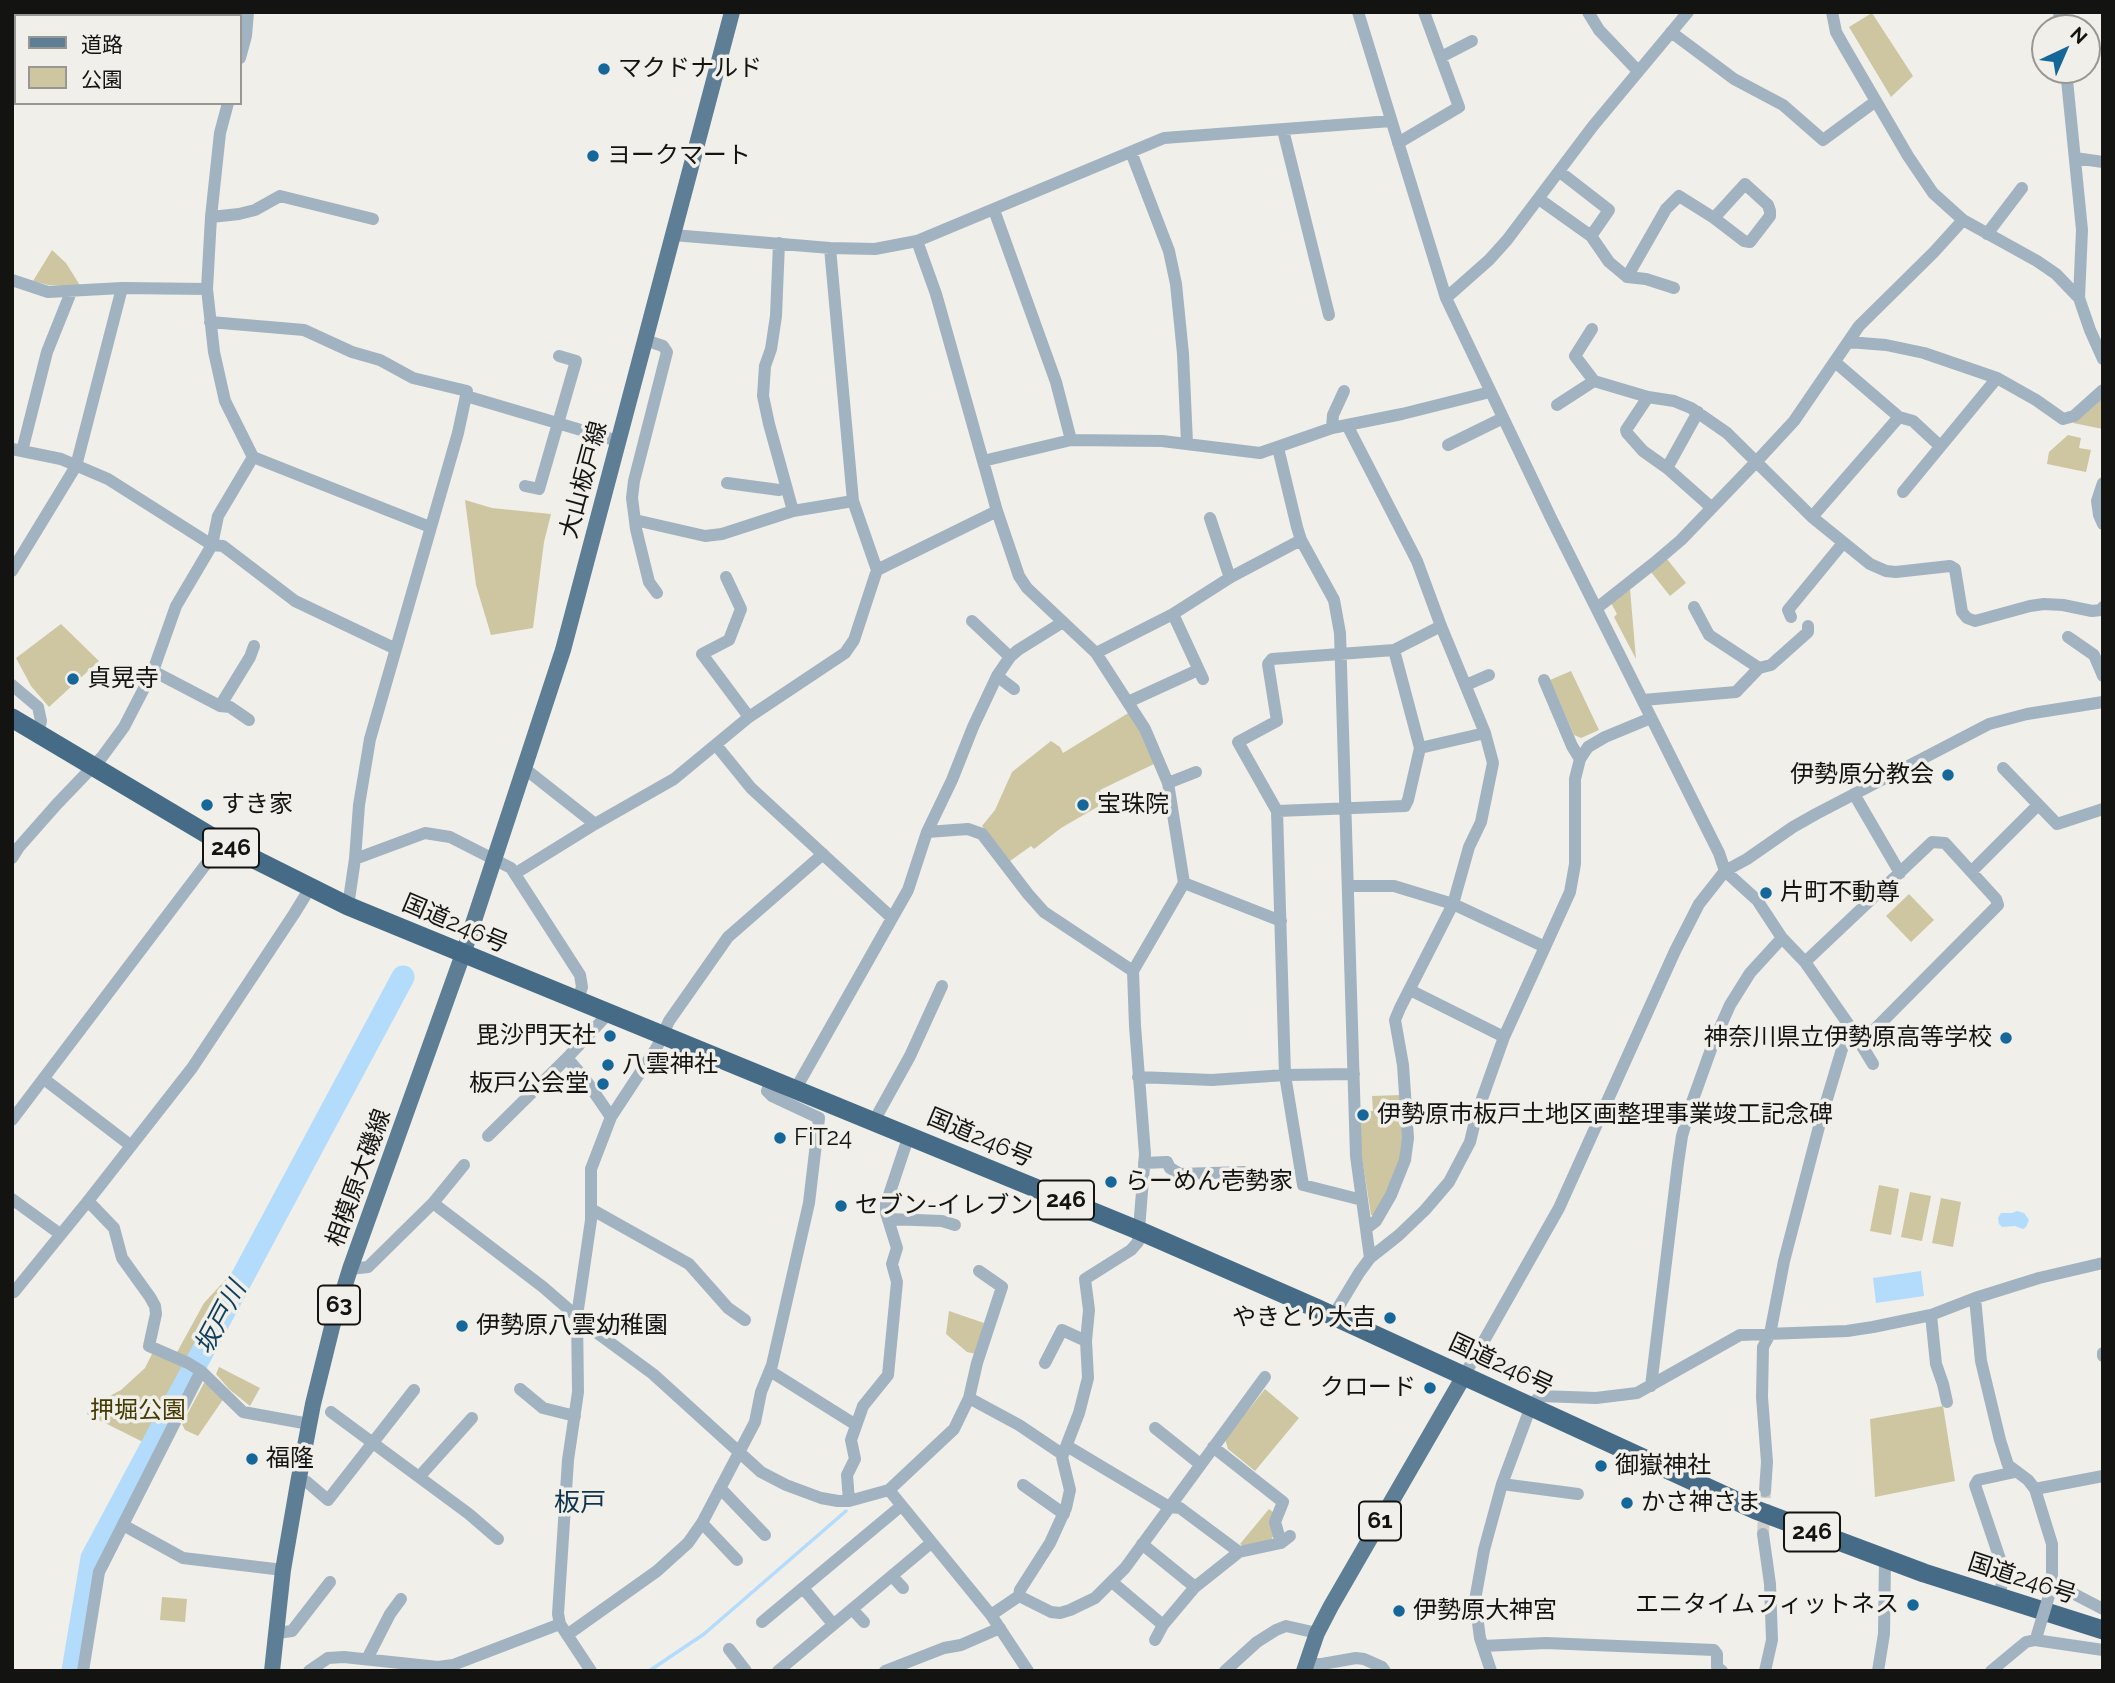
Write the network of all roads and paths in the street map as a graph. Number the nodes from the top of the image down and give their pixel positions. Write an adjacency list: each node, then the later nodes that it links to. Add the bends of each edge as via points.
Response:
1 (248, 12): 10 (street)
2 (732, 12): 31 (main road, 大山板戸線)
3 (1358, 12): 16 (street)
4 (1424, 12): 11 (street)
5 (1588, 12): 12 (street)
6 (1688, 12): 8 (street)
7 (1832, 12): 14 (street, via 1836,32)
8 (1671, 32): 12 (street); 14 (street, via 1734,79 1788,108 1823,140)
9 (1472, 41): 11 (street)
10 (242, 51)
11 (1441, 57): 18 (street, via 1459,107)
12 (1638, 71): 22 (street)
13 (2067, 84): 20 (street)
14 (1876, 102): 29 (street, via 1933,193)
15 (227, 105): 26 (street)
16 (1391, 121): 17 (street); 18 (street)
17 (1283, 130): 19 (street, via 1164,138); 44 (street)
18 (1398, 143): 42 (street)
19 (1131, 152): 25 (street); 70 (street, via 1169,251 1176,285)
20 (2075, 158): 21 (street); 43 (street, via 2082,230)
21 (2103, 162)
22 (1560, 172): 24 (street); 32 (street, via 1609,210)
23 (2022, 188): 30 (street)
24 (1539, 199): 32 (street); 42 (street, via 1489,260)
25 (994, 210): 33 (street); 69 (street, via 1056,382)
26 (211, 217): 28 (street, via 255,210 280,196); 40 (street)
27 (1714, 218): 27 (street, via 1750,242 1770,211 1745,184); 36 (street, via 1679,196 1666,209)
28 (373, 219)
29 (1963, 219): 30 (street); 50 (street)
30 (1987, 234): 43 (street, via 2056,274)
31 (673, 235): 34 (street); 49 (main road, 大山板戸線)
32 (1591, 236): 36 (street, via 1609,262)
33 (918, 241): 35 (street, via 875,249); 76 (street)
34 (779, 243): 35 (street); 83 (street, via 776,316 763,396)
35 (830, 248): 85 (street)
36 (1627, 277): 39 (street)
37 (12, 280): 41 (street, via 48,292)
38 (122, 288): 40 (street); 41 (street); 78 (street)
39 (1674, 288)
40 (207, 289): 45 (street)
41 (71, 292): 74 (street)
42 (1446, 298): 58 (street)
43 (2079, 298): 48 (street)
44 (1329, 315)
45 (210, 322): 59 (street, via 304,330 413,378 467,391); 75 (street, via 225,401)
46 (2103, 325): 48 (street)
47 (1592, 329): 55 (street, via 1574,356)
48 (2090, 330): 52 (street)
49 (645, 340): 68 (main road, 大山板戸線); 91 (street, via 667,352 634,481)
50 (1848, 342): 53 (street); 54 (street, via 1924,352)
51 (559, 356): 65 (street, via 582,363)
52 (2103, 359)
53 (1835, 362): 63 (street); 77 (street, via 1794,421)
54 (1997, 378): 56 (street, via 2063,419 2074,416); 72 (street)
55 (1594, 381): 60 (street); 61 (street)
56 (2103, 390)
57 (1344, 391): 67 (street)
58 (1490, 392): 64 (street); 66 (street)
59 (466, 397): 65 (street); 93 (street)
60 (1648, 397): 62 (street, via 1674,401); 79 (street, via 1626,429 1643,451)
61 (1557, 405)
62 (1698, 412): 77 (street); 79 (street)
63 (1899, 417): 72 (street, via 1913,421); 90 (street)
64 (1503, 418): 71 (street); 103 (street)
65 (559, 423): 68 (street); 82 (street, via 543,490)
66 (1347, 425): 67 (street); 109 (street, via 1411,549)
67 (1332, 428): 73 (street)
68 (618, 440): 141 (main road, 大山板戸線, via 563,650)
69 (1071, 440): 70 (street); 76 (street)
70 (1187, 443): 73 (street, via 1261,453)
71 (1448, 445)
72 (1940, 446): 84 (street)
73 (1278, 448): 94 (street)
74 (17, 450): 78 (street)
75 (253, 457): 93 (street); 96 (street, via 218,516)
76 (983, 461): 87 (street)
77 (1756, 462): 86 (street); 90 (street)
78 (76, 466): 96 (street, via 108,480); 98 (street)
79 (1667, 468): 86 (street)
80 (727, 483): 83 (street)
81 (2103, 483): 92 (street, via 2097,501)
82 (525, 486)
83 (786, 488): 88 (street)
84 (1903, 492)
85 (853, 501): 88 (street); 97 (street)
86 (1712, 508): 103 (street)
87 (997, 511): 97 (street); 108 (street, via 1019,576)
88 (793, 512): 91 (street, via 705,536)
89 (1210, 517): 100 (street)
90 (1812, 517): 95 (street)
91 (635, 520): 101 (street, via 649,582)
92 (2103, 524)
93 (430, 527): 113 (street)
94 (1301, 540): 100 (street); 116 (street, via 1334,600)
95 (1843, 543): 104 (street, via 1886,571 1950,566 1955,569 1962,612 1975,621 2044,604); 106 (street, via 1788,610)
96 (212, 545): 113 (street, via 223,546 295,601); 119 (street, via 176,606)
97 (877, 570): 132 (street, via 854,640 845,653)
98 (12, 571)
99 (726, 577): 132 (street, via 729,593 741,609 729,640 699,650)
100 (1231, 577): 105 (street)
101 (657, 593)
102 (1694, 607): 118 (street, via 1709,635)
103 (1597, 608): 127 (street)
104 (2102, 609)
105 (1173, 614): 115 (street); 128 (street, via 1201,674)
106 (1791, 617)
107 (972, 621): 117 (street)
108 (1063, 622): 115 (street); 117 (street)
109 (1441, 626): 114 (street); 125 (street)
110 (1808, 626): 118 (street, via 1808,632 1771,665)
111 (2076, 638): 122 (street, via 2094,655)
112 (254, 646): 130 (street)
113 (396, 649): 156 (street, via 370,739)
114 (1394, 650): 116 (street); 138 (street)
115 (1096, 653): 128 (street)
116 (1342, 653): 147 (street); 149 (street, via 1272,659 1268,664 1276,721 1238,742)
117 (1010, 657): 121 (street)
118 (1759, 668): 127 (street, via 1736,692)
119 (153, 671): 130 (street); 140 (street, via 124,727)
120 (1489, 675): 125 (street)
121 (997, 676): 126 (street); 151 (street)
122 (2103, 676)
123 (1544, 680): 139 (street)
124 (12, 685): 136 (street, via 38,707)
125 (1466, 685): 135 (street)
126 (1014, 689)
127 (1643, 700): 133 (street)
128 (1128, 702): 144 (street)
129 (2103, 702): 145 (street, via 1989,724)
130 (220, 706): 134 (street)
131 (12, 718): 136 (highway, 国道246号 / 246)
132 (749, 718): 137 (street)
133 (1651, 718): 139 (street, via 1605,737 1588,747); 157 (street)
134 (249, 720)
135 (1485, 733): 138 (street); 164 (street, via 1493,763 1481,822)
136 (38, 734): 140 (highway, 国道246号 / 246)
137 (716, 745): 150 (street, via 674,779); 153 (street, via 751,789)
138 (1420, 748): 147 (street, via 1405,806)
139 (1580, 759): 169 (street, via 1570,892)
140 (92, 766): 152 (highway, 国道246号 / 246); 154 (street)
141 (524, 768): 150 (street); 155 (main road, 大山板戸線)
142 (2003, 768): 146 (street)
143 (1196, 772): 144 (street)
144 (1168, 783): 161 (street)
145 (1854, 794): 157 (street); 160 (street)
146 (2037, 806): 148 (street, via 2057,824); 158 (street)
147 (1346, 809): 149 (street); 162 (street)
148 (2103, 809)
149 (1277, 811): 167 (street)
150 (595, 824): 159 (street)
151 (927, 832): 166 (street, via 908,890); 172 (street, via 968,829 982,834 1044,912)
152 (222, 843): 163 (highway, 国道246号 / 246); 186 (street)
153 (823, 854): 166 (street); 178 (street, via 728,937)
154 (12, 858)
155 (493, 858): 156 (street, via 450,837 425,833); 159 (street); 170 (main road, 大山板戸線)
156 (355, 859): 165 (street)
157 (1725, 871): 168 (street, via 1757,900); 223 (street, via 1699,904 1559,1208)
158 (1972, 872): 160 (street, via 1945,843 1932,842); 180 (street, via 1998,905)
159 (516, 873): 175 (street, via 580,975)
160 (1900, 873): 171 (street)
161 (1184, 883): 167 (street); 172 (street)
162 (1348, 886): 164 (street, via 1394,886); 183 (street)
163 (310, 888): 165 (highway, 国道246号 / 246); 194 (street, via 192,1068)
164 (1453, 904): 169 (street); 174 (street)
165 (348, 906): 170 (highway, 国道246号 / 246)
166 (892, 918): 188 (street)
167 (1281, 921): 184 (street)
168 (1782, 938): 171 (street); 225 (street, via 1750,973 1730,1005 1691,1105 1680,1149)
169 (1545, 947): 179 (street)
170 (463, 954): 175 (highway, 国道246号 / 246); 210 (main road, 相模原大磯線 / 63)
171 (1805, 962): 177 (street)
172 (1133, 971): 185 (street)
173 (942, 986): 191 (street)
174 (1410, 990): 179 (street); 205 (street, via 1395,1020 1403,1065 1405,1160 1383,1211)
175 (577, 1002): 176 (highway, 国道246号 / 246)
176 (608, 1014): 178 (highway, 国道246号 / 246); 181 (street)
177 (1851, 1028): 180 (street); 218 (street, via 1821,1119)
178 (662, 1037): 187 (highway, 国道246号 / 246); 189 (street)
179 (1504, 1037): 208 (street, via 1470,1142 1449,1182 1399,1235)
180 (1861, 1043): 182 (street)
181 (567, 1058): 189 (street); 193 (street)
182 (1873, 1064)
183 (1354, 1074): 184 (street); 199 (street)
184 (1286, 1075): 185 (street, via 1212,1080); 199 (street, via 1303,1185)
185 (1138, 1077): 195 (street)
186 (44, 1079): 190 (street); 194 (street)
187 (771, 1080): 188 (highway, 国道246号 / 246); 222 (street, via 767,1091 772,1096 819,1118 809,1203)
188 (795, 1090): 191 (highway, 国道246号 / 246)
189 (611, 1117): 202 (street, via 591,1169)
190 (12, 1120)
191 (874, 1121): 192 (highway, 国道246号 / 246)
192 (909, 1135): 203 (street, via 886,1204); 206 (highway, 国道246号 / 246)
193 (488, 1136)
194 (130, 1145): 200 (street)
195 (1144, 1163): 197 (street, via 1167,1162 1180,1174); 206 (street)
196 (464, 1166): 201 (street)
197 (1244, 1172)
198 (12, 1199): 207 (street)
199 (1362, 1200): 205 (street)
200 (88, 1202): 207 (street); 221 (street, via 114,1228 122,1258 155,1306 149,1346)
201 (433, 1203): 210 (street, via 368,1267); 216 (street)
202 (591, 1209): 216 (street); 217 (street, via 689,1264 728,1308)
203 (889, 1219): 204 (street); 235 (street, via 897,1248 892,1264 897,1282 888,1375 863,1406)
204 (956, 1225)
205 (1367, 1228): 208 (street)
206 (1140, 1231): 214 (highway, 国道246号 / 246); 219 (street, via 1131,1250 1086,1279)
207 (60, 1234): 212 (street)
208 (1370, 1258): 214 (street)
209 (2103, 1263): 213 (street)
210 (350, 1269): 234 (main road, 相模原大磯線 / 63)
211 (979, 1270): 228 (street, via 1002,1287)
212 (12, 1292)
213 (1975, 1298): 215 (street); 242 (street, via 1981,1361 2000,1440)
214 (1333, 1315): 223 (highway, 国道246号 / 246)
215 (1931, 1315): 218 (street, via 1847,1331); 229 (street, via 1936,1364)
216 (577, 1316): 232 (street); 240 (street, via 659,1379)
217 (745, 1320)
218 (1770, 1334): 225 (street, via 1740,1335); 251 (street, via 1763,1347)
219 (1086, 1342): 220 (street, via 1062,1330); 239 (street, via 1088,1378)
220 (1045, 1363)
221 (201, 1371): 234 (street, via 243,1412); 258 (street)
222 (770, 1371): 235 (street); 240 (street, via 755,1422)
223 (1464, 1376): 230 (highway, 国道246号 / 246); 289 (main road, 61)
224 (1265, 1377): 238 (street)
225 (1651, 1387): 230 (street, via 1595,1398 1540,1395)
226 (520, 1389): 232 (street, via 543,1408)
227 (414, 1390): 237 (street)
228 (969, 1398): 239 (street); 250 (street, via 954,1429)
229 (1947, 1402)
230 (1531, 1406): 246 (street); 266 (highway, 国道246号 / 246, via 1756,1510)
231 (331, 1412): 237 (street)
232 (575, 1416): 286 (street, via 558,1586 558,1615)
233 (472, 1418): 244 (street)
234 (309, 1424): 245 (main road, 相模原大磯線 / 63)
235 (856, 1425): 253 (street, via 851,1440 855,1459 847,1475)
236 (1155, 1428): 241 (street)
237 (373, 1442): 244 (street); 245 (street, via 328,1500 307,1482)
238 (1213, 1447): 241 (street); 264 (street, via 1283,1502 1275,1522 1286,1539)
239 (1065, 1450): 255 (street); 256 (street, via 1062,1464 1070,1490)
240 (739, 1453): 248 (street); 253 (street, via 786,1485)
241 (1200, 1464): 255 (street)
242 (2015, 1472): 249 (street); 276 (street, via 1978,1480 1975,1485 2005,1574)
243 (2103, 1476): 249 (street)
244 (419, 1477): 261 (street)
245 (298, 1483): 267 (main road, 相模原大磯線 / 63)
246 (1502, 1484): 252 (street); 292 (street, via 1475,1600)
247 (1023, 1485): 256 (street)
248 (720, 1488): 257 (street); 259 (street)
249 (2035, 1489): 271 (street, via 2052,1544)
250 (889, 1490): 253 (street); 254 (street)
251 (1765, 1491)
252 (1578, 1494)
253 (849, 1501)
254 (901, 1506): 262 (street); 273 (street)
255 (1169, 1507): 263 (street); 264 (street, via 1180,1508)
256 (1064, 1514): 275 (street)
257 (702, 1523): 265 (street); 286 (street, via 670,1562)
258 (123, 1525): 267 (street, via 183,1558); 297 (street, via 99,1572)
259 (765, 1531)
260 (1763, 1534): 309 (street, via 1772,1640)
261 (498, 1539)
262 (931, 1543): 268 (street); 280 (street)
263 (1142, 1544): 270 (street); 272 (street)
264 (1239, 1552): 272 (street)
265 (730, 1556)
266 (1885, 1560): 276 (highway, 国道246号 / 246); 310 (street, via 1884,1634)
267 (283, 1570): 288 (main road, 相模原大磯線 / 63)
268 (892, 1576): 274 (street); 278 (street)
269 (330, 1582): 288 (street, via 292,1631)
270 (1112, 1582): 275 (street, via 1095,1598 1060,1613); 284 (street)
271 (2052, 1585): 279 (street); 290 (street, bridge)
272 (1195, 1587): 284 (street)
273 (803, 1588): 281 (street); 283 (street)
274 (903, 1588)
275 (1019, 1596): 280 (street)
276 (1998, 1597): 287 (highway, 国道246号 / 246)
277 (401, 1599): 295 (street)
278 (852, 1609): 282 (street); 283 (street)
279 (2103, 1609)
280 (991, 1615): 285 (street)
281 (762, 1622)
282 (863, 1622)
283 (833, 1624): 302 (street)
284 (1163, 1625): 291 (street)
285 (1000, 1628): 303 (street); 304 (street)
286 (564, 1629): 295 (street, via 453,1665); 300 (street)
287 (2103, 1630)
288 (277, 1633): 298 (main road, 相模原大磯線 / 63)
289 (1317, 1633): 296 (main road, 61); 305 (street, via 1286,1626 1276,1630)
290 (2036, 1638): 294 (street); 311 (street)
291 (1155, 1640)
292 (1483, 1646): 307 (street); 308 (street, via 1546,1643 1714,1650 1717,1667)
293 (729, 1649): 301 (street)
294 (2103, 1650)
295 (367, 1659): 299 (street, via 328,1658)
296 (1305, 1667): 306 (street, via 1356,1658)
297 (83, 1671)
298 (272, 1671)
299 (309, 1671)
300 (591, 1671)
301 (746, 1671)
302 (778, 1671)
303 (885, 1671)
304 (1028, 1671)
305 (1225, 1671)
306 (1385, 1671)
307 (1491, 1671)
308 (1723, 1671)
309 (1765, 1671)
310 (1878, 1671)
311 (1991, 1671)

